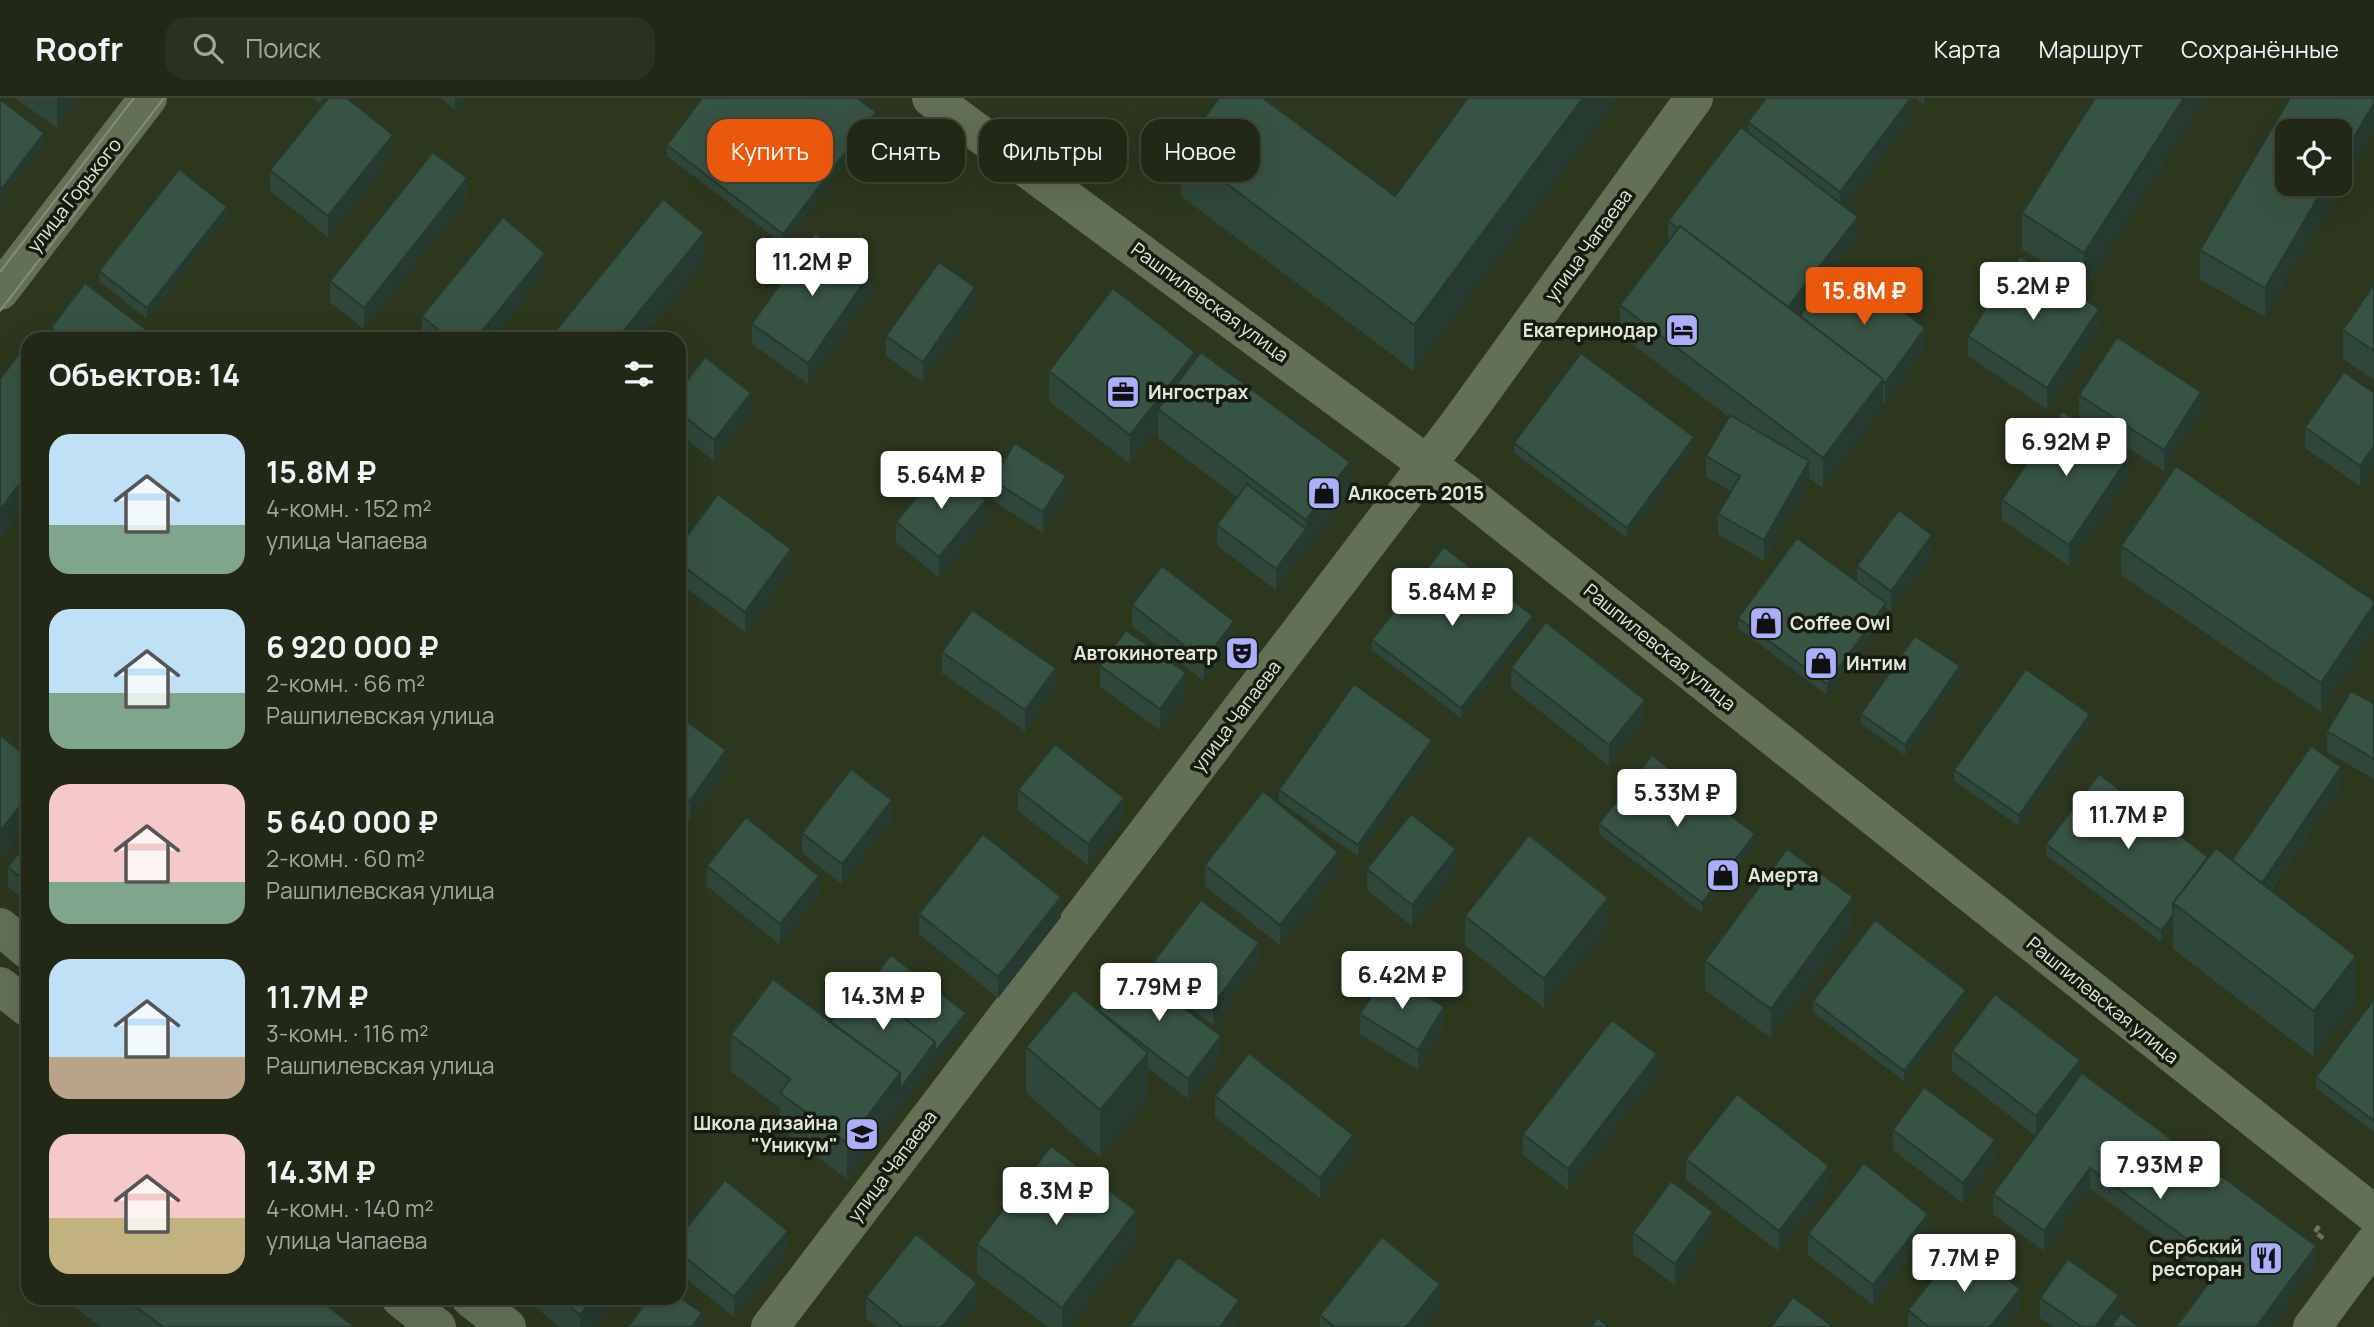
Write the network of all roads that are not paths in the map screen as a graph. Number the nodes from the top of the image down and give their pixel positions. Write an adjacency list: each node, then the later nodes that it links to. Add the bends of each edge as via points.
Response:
1 (148, 98): 4 (street, улица Горького)
2 (931, 98): 5 (street, Рашпилевская улица)
3 (1694, 98): 5 (street, улица Чапаева)
4 (0, 291)
5 (1428, 463): 10 (street, Рашпилевская улица); 16 (street, улица Чапаева)
6 (0, 928): 7 (street)
7 (21, 944)
8 (0, 986): 9 (street)
9 (21, 1002)
10 (2374, 1214)
11 (2374, 1243): 17 (street)
12 (409, 1305): 14 (street)
13 (479, 1305): 15 (street)
14 (437, 1327)
15 (507, 1327)
16 (770, 1327)
17 (2312, 1327)

